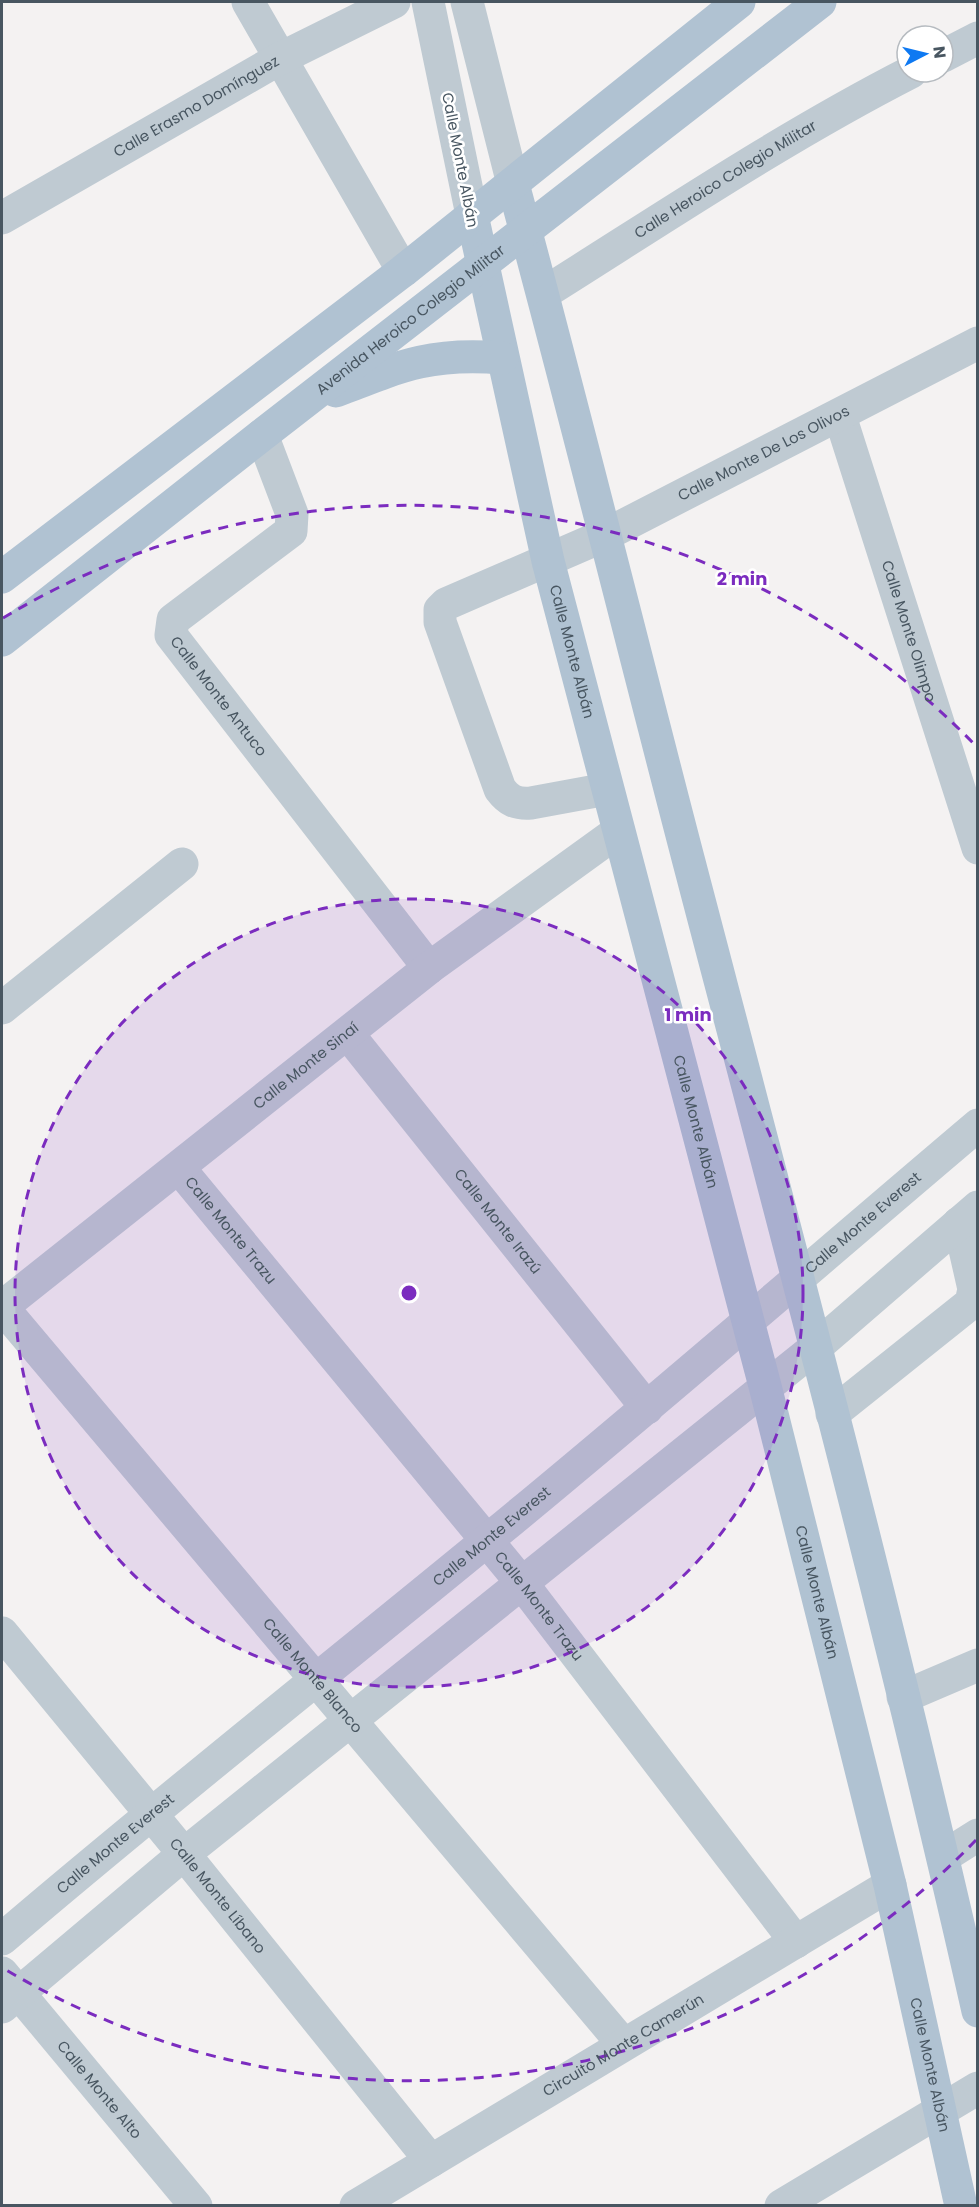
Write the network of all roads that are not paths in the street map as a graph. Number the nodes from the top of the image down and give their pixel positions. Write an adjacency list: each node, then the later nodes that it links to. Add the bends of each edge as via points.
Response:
1 (248, 2): 9 (street)
2 (394, 2): 9 (street, Calle Erasmo Domínguez)
3 (428, 2): 12 (street, Calle Monte Albán)
4 (467, 2): 11 (street)
5 (739, 2): 11 (main road)
6 (820, 2): 14 (main road, Avenida Heroico Colegio Militar)
7 (978, 38): 8 (street)
8 (955, 50)
9 (279, 59): 13 (street, Calle Erasmo Domínguez); 16 (street)
10 (895, 80): 17 (street, Calle Heroico Colegio Militar, via 764,154)
11 (513, 184): 12 (main road); 14 (main road)
12 (472, 215): 15 (main road, Calle Monte Albán); 16 (main road)
13 (2, 218)
14 (525, 231): 15 (main road, Avenida Heroico Colegio Militar); 17 (main road)
15 (481, 266): 19 (main road, Calle Monte Albán); 20 (main road, Avenida Heroico Colegio Militar)
16 (403, 271): 25 (main road)
17 (543, 293): 23 (main road)
18 (978, 343): 21 (street, Calle Monte De Los Olivos)
19 (502, 358): 20 (main road, via 464,354 414,362); 24 (main road, Calle Monte Albán)
20 (301, 405): 22 (main road, Avenida Heroico Colegio Militar)
21 (840, 416): 23 (street, Calle Monte De Los Olivos); 29 (street, Calle Monte Olimpo)
22 (262, 435): 26 (main road, Avenida Heroico Colegio Militar); 31 (street, Calle Monte Antuco, via 292,514 291,531 173,620 171,635)
23 (603, 536): 24 (street, Calle Monte De Los Olivos); 37 (main road)
24 (548, 561): 27 (main road, Calle Monte Albán); 27 (street, Calle Monte De Los Olivos, via 446,604 440,610 440,622 500,789 508,799 518,804 531,803)
25 (2, 577)
26 (2, 640)
27 (607, 789): 28 (main road, Calle Monte Albán)
28 (617, 832): 31 (street, Calle Monte Sinaí); 39 (main road, Calle Monte Albán)
29 (978, 848)
30 (182, 864): 32 (street)
31 (429, 968): 33 (street, Calle Monte Sinaí)
32 (2, 1008)
33 (348, 1034): 35 (street, Calle Monte Sinaí); 42 (street, Calle Monte Irazú)
34 (978, 1125): 37 (street, Calle Monte Everest)
35 (180, 1168): 38 (street, Calle Monte Sinaí); 44 (street, Calle Monte Trazu)
36 (968, 1215): 40 (street); 43 (street, via 974,1288 971,1303)
37 (797, 1279): 39 (street, Calle Monte Everest); 40 (main road)
38 (2, 1307): 48 (street, Calle Monte Blanco)
39 (747, 1320): 41 (main road, Calle Monte Albán); 42 (street, Calle Monte Everest)
40 (816, 1347): 41 (street); 43 (main road)
41 (765, 1386): 45 (street); 55 (main road, Calle Monte Albán)
42 (647, 1408): 44 (street, Calle Monte Everest)
43 (832, 1414): 49 (main road)
44 (488, 1540): 45 (street, Calle Monte Trazu); 48 (street, Calle Monte Everest)
45 (521, 1582): 50 (street); 57 (street, Calle Monte Trazu)
46 (2, 1634): 51 (street, Calle Monte Líbano)
47 (978, 1665): 49 (street)
48 (318, 1679): 50 (street, Calle Monte Blanco); 51 (street, Calle Monte Everest)
49 (903, 1698): 54 (main road)
50 (350, 1721): 53 (street); 60 (street, Calle Monte Blanco)
51 (150, 1813): 53 (street, Calle Monte Líbano); 56 (street, Calle Monte Everest)
52 (978, 1835): 54 (street)
53 (184, 1854): 58 (street); 63 (street, Calle Monte Líbano)
54 (943, 1857): 59 (main road)
55 (890, 1885): 57 (street, Circuito Monte Camerún); 62 (main road, Calle Monte Albán)
56 (2, 1940)
57 (796, 1942): 60 (street, Circuito Monte Camerún)
58 (7, 1991): 64 (street, Calle Monte Alto)
59 (978, 2011)
60 (623, 2044): 63 (street, Circuito Monte Camerún)
61 (978, 2088): 62 (street)
62 (939, 2110): 66 (street); 67 (main road, Calle Monte Albán)
63 (431, 2161): 65 (street, Circuito Monte Camerún)
64 (195, 2205)
65 (356, 2205)
66 (781, 2205)
67 (961, 2205)

